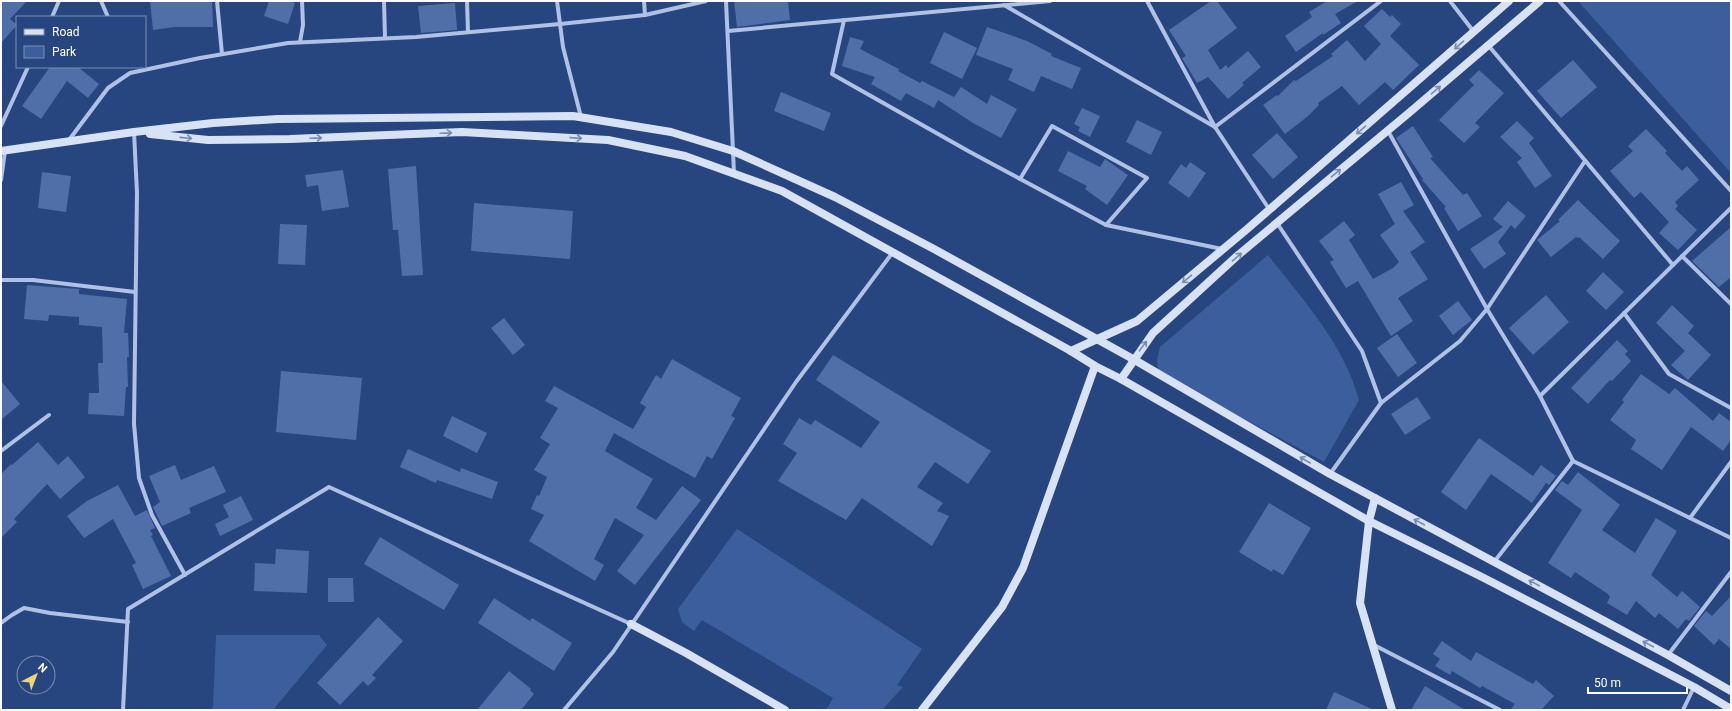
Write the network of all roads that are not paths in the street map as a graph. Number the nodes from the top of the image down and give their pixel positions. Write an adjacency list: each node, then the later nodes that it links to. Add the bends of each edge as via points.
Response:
1 (59, 1): 20 (street)
2 (101, 1): 21 (street)
3 (217, 1): 30 (street)
4 (302, 1): 28 (street, via 303,25)
5 (384, 1): 27 (street)
6 (467, 1): 25 (street)
7 (557, 1): 23 (street)
8 (644, 1): 19 (street)
9 (706, 1): 19 (street)
10 (726, 1): 24 (street)
11 (1050, 1): 18 (street)
12 (1147, 1): 36 (street)
13 (1381, 1): 36 (street)
14 (1450, 1): 26 (street)
15 (1509, 1): 26 (main road)
16 (1540, 1): 29 (main road)
17 (1559, 1): 46 (street)
18 (1004, 5): 22 (street); 36 (street)
19 (645, 14): 23 (street)
20 (52, 16)
21 (108, 16)
22 (844, 20): 24 (street); 44 (street, via 832,74)
23 (560, 24): 25 (street); 34 (street, via 563,47)
24 (728, 31): 41 (street)
25 (468, 32): 27 (street)
26 (1474, 32): 48 (main road, one-way to 48)
27 (385, 38): 28 (street)
28 (300, 42): 30 (street)
29 (1488, 45): 37 (main road, one-way to 29); 42 (street)
30 (222, 54): 31 (street)
31 (146, 67)
32 (28, 68): 35 (street)
33 (142, 68): 39 (street, via 108,88)
34 (581, 117): 38 (main road, via 278,119); 41 (main road, via 671,132)
35 (1, 126)
36 (1215, 127): 48 (street)
37 (1388, 131): 49 (main road, one-way to 37); 58 (street)
38 (134, 132): 39 (main road); 43 (main road, one-way to 43, via 208,140 462,132 608,140 685,156); 56 (street, via 137,193)
39 (68, 142): 40 (main road)
40 (3, 151): 45 (street)
41 (733, 151): 43 (street); 60 (main road, via 835,197)
42 (1585, 161): 54 (street); 58 (street)
43 (734, 173): 52 (main road, via 782,191)
44 (1020, 179): 50 (street); 50 (street, via 1052,126 1147,178)
45 (1, 180)
46 (1731, 191)
47 (1731, 208): 53 (street)
48 (1269, 209): 51 (main road)
49 (1277, 223): 62 (main road, one-way to 49, via 1153,333); 66 (street, via 1362,351)
50 (1106, 225): 51 (street)
51 (1222, 249): 60 (main road, one-way to 60, via 1137,321)
52 (893, 252): 61 (main road); 82 (street, via 796,382)
53 (1682, 256): 54 (street); 57 (street)
54 (1673, 265): 59 (street)
55 (1, 280): 56 (street, via 33,280)
56 (135, 292): 79 (street, via 134,424 139,478 152,515)
57 (1731, 304)
58 (1487, 309): 65 (street); 66 (street, via 1460,341)
59 (1624, 313): 65 (street); 67 (street, via 1669,374)
60 (1098, 339): 61 (main road); 62 (main road)
61 (1071, 351): 63 (main road)
62 (1134, 359): 64 (main road); 72 (main road, one-way to 62)
63 (1095, 366): 64 (main road); 91 (main road, via 1023,568 1002,607)
64 (1121, 379): 75 (main road)
65 (1540, 396): 70 (street)
66 (1381, 403): 72 (street)
67 (1731, 408)
68 (48, 415): 69 (street)
69 (1, 451)
70 (1573, 461): 74 (street); 77 (street)
71 (1731, 462): 74 (street)
72 (1330, 474): 73 (main road)
73 (1375, 498): 75 (main road); 77 (main road, one-way to 73)
74 (1690, 518): 76 (street)
75 (1369, 521): 83 (main road, via 1360,603); 85 (main road)
76 (1731, 538)
77 (1494, 562): 84 (main road, one-way to 77)
78 (1731, 572): 84 (street)
79 (185, 575): 80 (street, via 128,609); 82 (street, via 329,487)
80 (128, 622): 81 (street, via 24,608); 88 (street)
81 (1, 623)
82 (631, 624): 89 (street, via 612,652); 90 (main road)
83 (1372, 644): 92 (main road); 93 (street)
84 (1668, 655): 86 (main road)
85 (1694, 687): 87 (main road); 94 (street)
86 (1731, 692)
87 (1731, 709)
88 (123, 710)
89 (564, 710)
90 (784, 710)
91 (922, 710)
92 (1392, 710)
93 (1500, 710)
94 (1683, 710)

